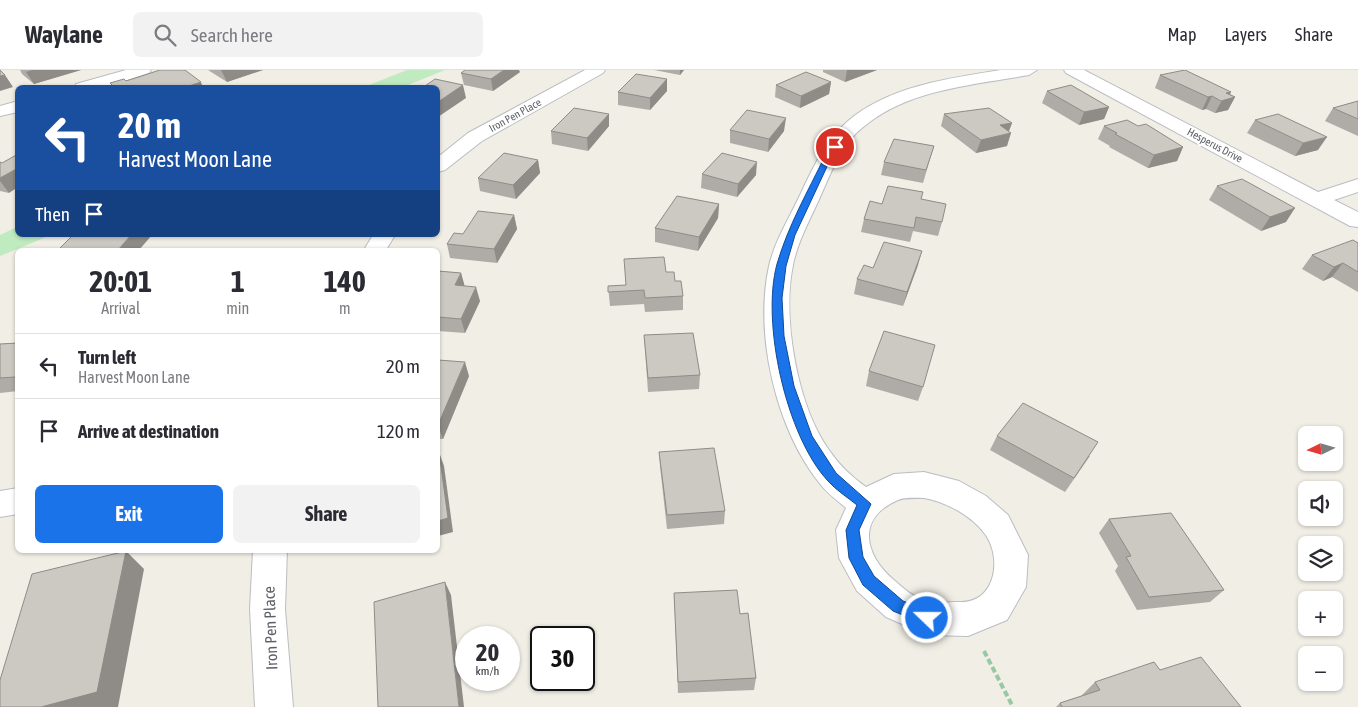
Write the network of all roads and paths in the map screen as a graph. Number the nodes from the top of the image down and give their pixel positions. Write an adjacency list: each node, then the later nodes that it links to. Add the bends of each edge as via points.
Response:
1 (143, 70): 5 (street)
2 (597, 70): 8 (street, Iron Pen Place, via 475,136)
3 (1028, 70): 16 (street, via 900,99 856,123 829,156 791,235 781,266 777,298 778,336 788,386 806,438 832,477)
4 (1072, 70): 10 (street, Hesperus Drive)
5 (92, 85)
6 (15, 107): 7 (street)
7 (0, 111)
8 (440, 164)
9 (1358, 185): 10 (street)
10 (1317, 199): 11 (street, Hesperus Drive)
11 (1358, 221)
12 (383, 237): 13 (street)
13 (376, 248)
14 (15, 502): 15 (street)
15 (0, 504)
16 (864, 504): 18 (street, via 852,530 856,558 868,580 898,606 927,618); 18 (street, via 894,487 924,485 948,490 976,505 997,525 1011,555 1009,587 995,608)
17 (270, 553): 19 (street, Iron Pen Place, via 268,641)
18 (968, 619): 20 (path)
19 (274, 707)
20 (1013, 707)

